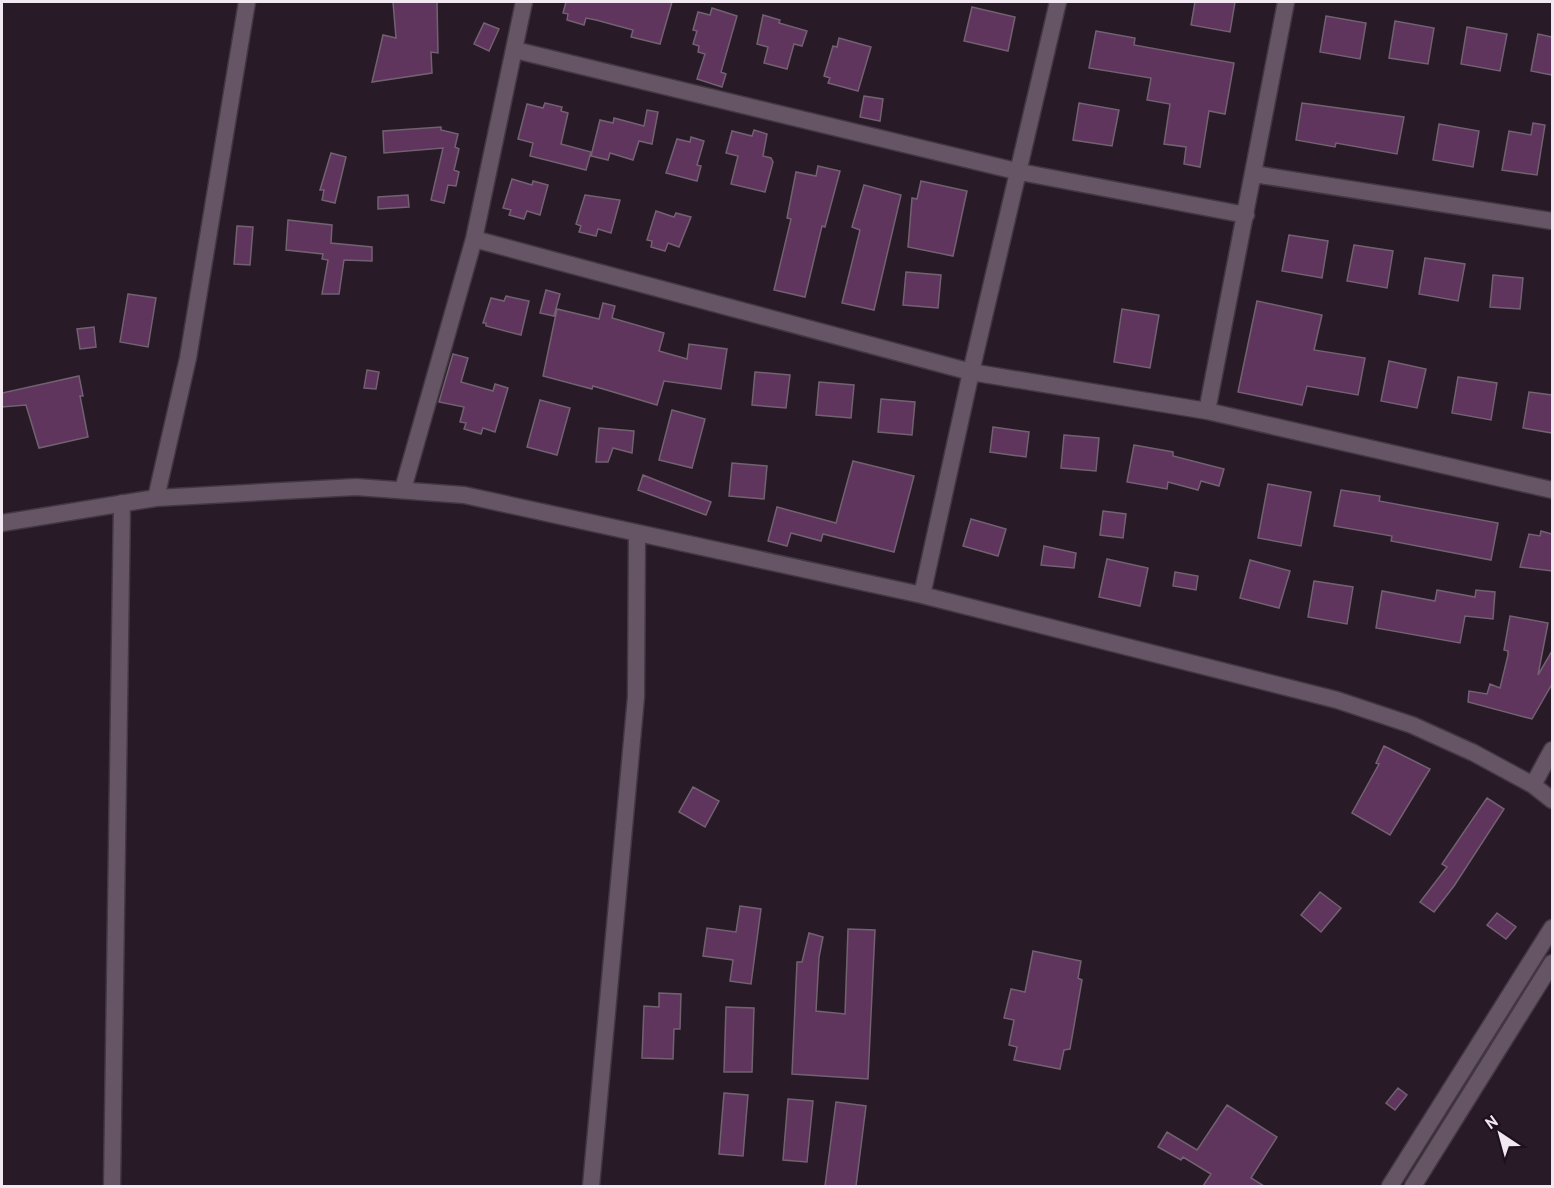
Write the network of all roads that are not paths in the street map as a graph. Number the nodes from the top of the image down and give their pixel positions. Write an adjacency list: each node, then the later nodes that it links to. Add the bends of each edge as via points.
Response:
1 (247, 2): 15 (street, via 188,358)
2 (524, 2): 5 (street)
3 (1058, 2): 6 (street)
4 (1286, 2): 7 (street)
5 (515, 50): 6 (street); 10 (street)
6 (1020, 172): 8 (street); 11 (street)
7 (1254, 174): 8 (street); 9 (street)
8 (1246, 215): 12 (street)
9 (1552, 221)
10 (474, 239): 11 (street); 13 (street)
11 (971, 372): 12 (street); 19 (street)
12 (1207, 411): 14 (street)
13 (403, 489): 15 (street, via 356,487); 18 (street, via 464,495)
14 (1552, 490)
15 (156, 498): 16 (street)
16 (122, 503): 17 (street); 25 (street)
17 (2, 523)
18 (637, 533): 19 (street); 26 (street, via 636,697)
19 (922, 595): 21 (street, via 1337,700 1412,725)
20 (1552, 750): 21 (street)
21 (1533, 785): 22 (street)
22 (1552, 800)
23 (1552, 928): 27 (street)
24 (1552, 963): 28 (street)
25 (112, 1186)
26 (591, 1186)
27 (1390, 1186)
28 (1413, 1186)

